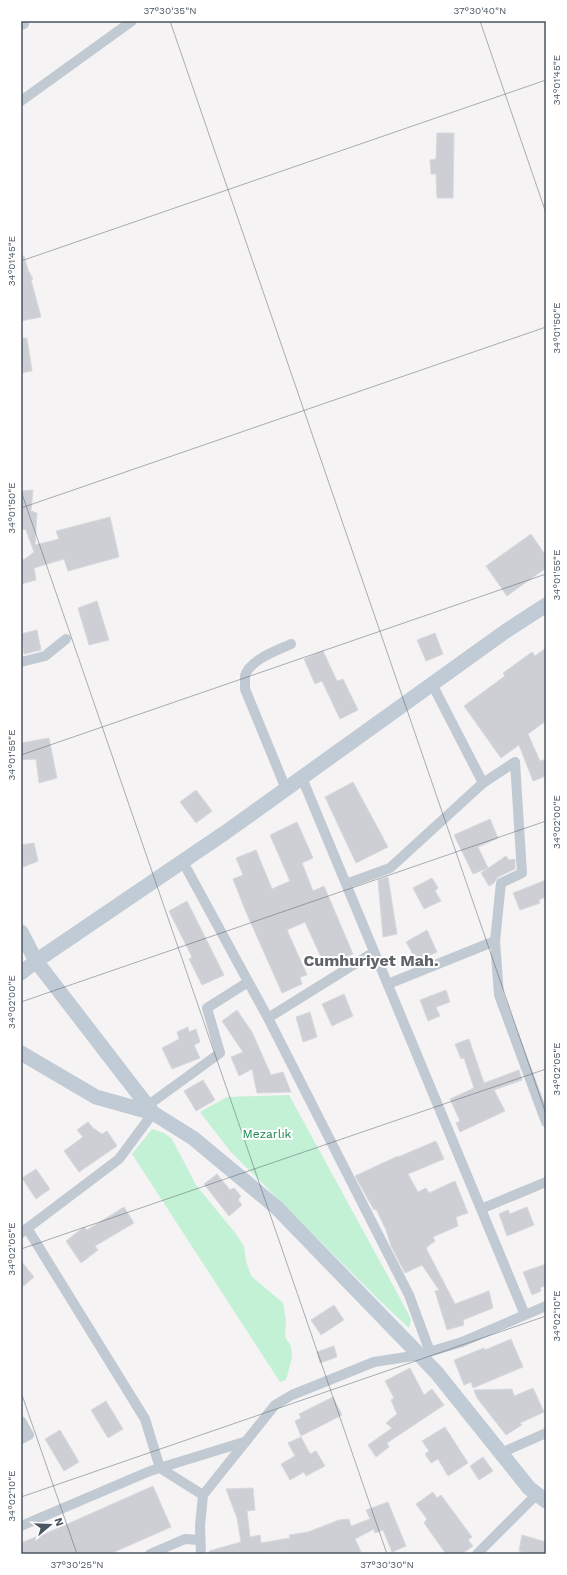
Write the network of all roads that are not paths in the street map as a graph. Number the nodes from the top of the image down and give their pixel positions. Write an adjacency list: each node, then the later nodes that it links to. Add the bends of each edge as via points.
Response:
1 (132, 21): 2 (street)
2 (21, 101)
3 (546, 605): 7 (street)
4 (66, 639): 6 (street, via 45,656)
5 (291, 644): 10 (street, via 253,664 246,675 245,689)
6 (21, 662)
7 (432, 684): 8 (street); 9 (street)
8 (302, 778): 10 (street); 12 (street)
9 (483, 783): 12 (street, via 390,868); 14 (street, via 515,762 522,873 501,883)
10 (286, 789): 11 (street)
11 (183, 862): 16 (street); 18 (street)
12 (346, 884): 15 (street)
13 (21, 932): 16 (street)
14 (495, 941): 19 (street); 23 (street, via 499,995)
15 (374, 952): 19 (street); 20 (street)
16 (36, 961): 17 (street); 22 (street)
17 (21, 973)
18 (248, 982): 20 (street); 22 (street, via 207,1008 220,1053)
19 (388, 984): 25 (street)
20 (268, 1018): 29 (street, via 409,1295)
21 (21, 1053): 22 (street, via 96,1097)
22 (150, 1109): 26 (street, via 119,1159); 29 (street, via 194,1138 276,1207)
23 (546, 1122)
24 (546, 1182): 25 (street)
25 (481, 1209): 28 (street)
26 (24, 1230): 35 (street, via 145,1419)
27 (546, 1306): 28 (street)
28 (525, 1315): 29 (street, via 462,1342)
29 (424, 1353): 33 (street, via 374,1362 292,1395 275,1405); 34 (street, via 436,1372)
30 (21, 1421): 32 (street, via 29,1435)
31 (546, 1434): 34 (street)
32 (21, 1439)
33 (244, 1442): 35 (street); 36 (street)
34 (501, 1453): 37 (street, via 529,1488)
35 (160, 1468): 36 (street); 38 (street)
36 (203, 1495): 39 (street)
37 (541, 1497): 42 (street)
38 (21, 1526)
39 (200, 1540): 40 (street, via 185,1539); 41 (street)
40 (150, 1554)
41 (201, 1554)
42 (477, 1554)

